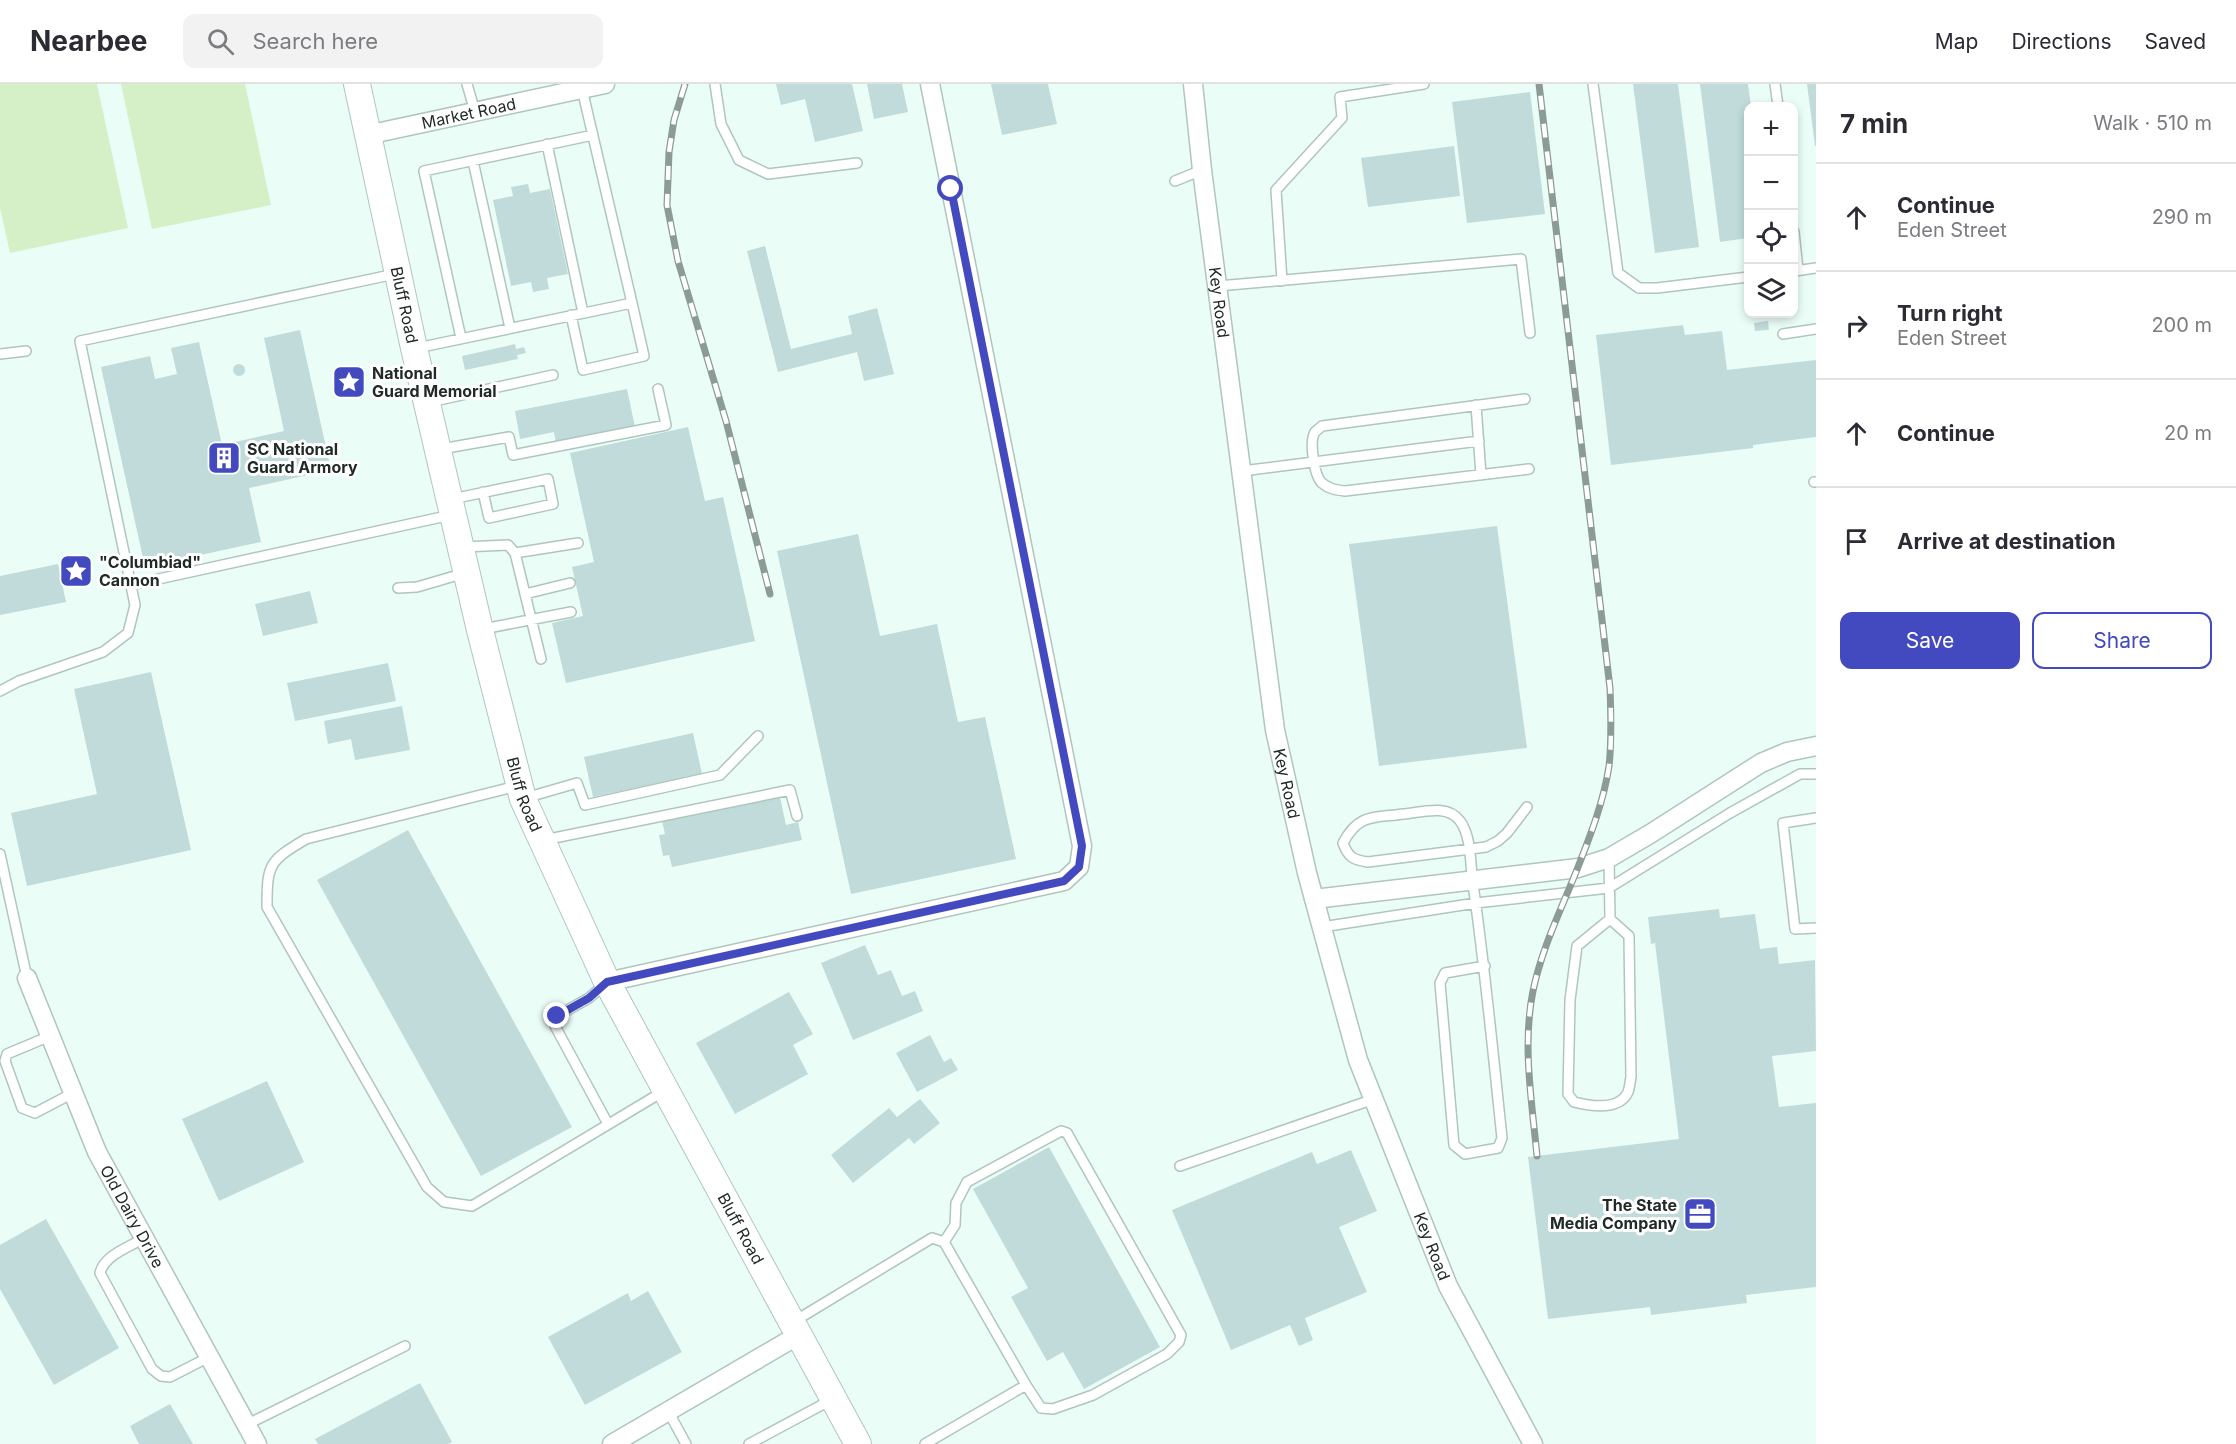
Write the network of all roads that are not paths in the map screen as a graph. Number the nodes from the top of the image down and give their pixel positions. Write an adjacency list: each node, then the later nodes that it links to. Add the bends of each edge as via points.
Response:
1 (357, 84): 12 (main road, Bluff Road)
2 (467, 84): 11 (lane)
3 (715, 84): 16 (lane, via 721,124 739,160 768,174)
4 (930, 84): 82 (street, via 1082,846 1079,867 1064,881)
5 (1193, 84): 17 (street, Key Road)
6 (1424, 84): 23 (lane, via 1340,97 1342,118 1276,190)
7 (1593, 84): 22 (lane, via 1618,273 1639,288)
8 (1775, 84): 10 (lane)
9 (590, 86): 11 (street, Market Road); 13 (lane)
10 (1777, 102)
11 (475, 112): 12 (street, Market Road)
12 (367, 135): 21 (main road, Bluff Road)
13 (593, 135): 14 (lane); 25 (lane)
14 (547, 144): 15 (lane); 26 (lane)
15 (473, 161): 28 (lane); 32 (lane, via 424,171)
16 (857, 163)
17 (1202, 170): 18 (lane); 24 (street, Key Road)
18 (1175, 181)
19 (1816, 268): 20 (lane)
20 (1798, 271)
21 (397, 273): 33 (main road, Bluff Road); 54 (lane, via 80,341)
22 (1744, 278)
23 (1282, 280): 24 (lane); 30 (lane, via 1521,259)
24 (1218, 286): 45 (street, Key Road)
25 (632, 303): 26 (lane); 27 (lane, via 644,357 583,370)
26 (583, 313): 27 (lane)
27 (571, 315): 28 (lane)
28 (510, 328): 32 (lane)
29 (1816, 329): 31 (lane)
30 (1530, 333)
31 (1784, 334)
32 (461, 338): 33 (lane)
33 (414, 348): 39 (main road, Bluff Road)
34 (26, 351): 35 (lane)
35 (0, 354)
36 (553, 375): 39 (lane)
37 (658, 389): 42 (lane, via 666,425 513,455 509,436)
38 (1525, 399): 40 (lane)
39 (427, 402): 42 (main road, Bluff Road)
40 (1476, 405): 41 (lane); 43 (lane, via 1322,426 1312,441)
41 (1479, 441): 43 (lane); 46 (lane)
42 (438, 450): 48 (main road, Bluff Road)
43 (1314, 462): 45 (lane); 46 (lane, via 1321,483 1345,492)
44 (1529, 469): 46 (lane)
45 (1242, 471): 75 (street, Key Road, via 1275,730)
46 (1481, 475)
47 (483, 492): 47 (lane, via 548,479 553,504 489,518); 48 (lane)
48 (452, 507): 50 (main road, Bluff Road); 54 (lane)
49 (578, 543): 51 (lane)
50 (461, 547): 51 (lane, via 508,545); 52 (main road, Bluff Road)
51 (515, 553): 56 (lane)
52 (467, 572): 55 (lane, via 417,587); 59 (main road, Bluff Road)
53 (570, 583): 56 (lane)
54 (131, 585): 61 (lane, via 135,605 128,633 103,652)
55 (398, 588)
56 (525, 594): 58 (lane)
57 (571, 612): 58 (lane)
58 (532, 620): 59 (lane); 60 (lane)
59 (480, 630): 65 (main road, Bluff Road)
60 (542, 659)
61 (0, 691)
62 (758, 736): 65 (lane, via 720,775 585,805 577,783)
63 (1816, 746): 72 (street, via 1761,763)
64 (1816, 774): 74 (lane, via 1800,774)
65 (521, 792): 69 (main road, Bluff Road); 87 (lane, via 306,840 278,855 267,877 267,907 427,1187 444,1202 472,1206)
66 (1527, 807): 70 (lane, via 1498,841 1486,847)
67 (796, 816): 69 (lane, via 790,790)
68 (1816, 818): 79 (lane, via 1783,823 1795,930)
69 (542, 841): 82 (main road, Bluff Road)
70 (1468, 848): 70 (lane, via 1460,820 1446,811 1432,810 1362,819 1351,828 1343,843 1354,861 1368,862); 73 (lane)
71 (0, 854): 81 (lane)
72 (1609, 858): 73 (street, via 1578,868); 74 (lane)
73 (1473, 879): 75 (street); 76 (lane)
74 (1609, 888): 76 (lane); 77 (lane)
75 (1314, 899): 78 (street, Key Road)
76 (1476, 903): 78 (lane); 80 (lane)
77 (1610, 919): 77 (lane, via 1629,936 1631,1077 1628,1093 1617,1103 1593,1107 1574,1102 1568,1094 1570,1000 1577,946)
78 (1322, 927): 86 (street, Key Road, via 1358,1060)
79 (1816, 928)
80 (1485, 966): 80 (lane, via 1502,1138 1498,1148 1465,1154 1454,1145 1440,983 1445,974)
81 (27, 978): 83 (street, Old Dairy Drive)
82 (607, 982): 84 (main road, Bluff Road); 87 (lane, via 589,998 557,1016 555,1026)
83 (50, 1036): 85 (street, Old Dairy Drive); 85 (lane, via 7,1054 5,1061 22,1108 35,1113)
84 (665, 1090): 87 (lane); 91 (main road, Bluff Road)
85 (73, 1093): 89 (street, Old Dairy Drive, via 97,1152)
86 (1374, 1099): 88 (lane); 104 (street, Key Road, via 1448,1286)
87 (608, 1124)
88 (1180, 1166)
89 (144, 1238): 93 (street, Old Dairy Drive); 93 (lane, via 107,1260 100,1273 152,1369 170,1377)
90 (944, 1242): 91 (lane, via 932,1238); 94 (lane); 94 (lane, via 955,1225 956,1203 967,1182 1061,1131 1067,1133 1181,1335 1167,1354 1070,1404 1041,1408)
91 (794, 1329): 95 (main road, Bluff Road); 96 (street)
92 (405, 1346): 97 (lane)
93 (209, 1357): 97 (street, Old Dairy Drive)
94 (1026, 1384): 103 (lane)
95 (833, 1399): 98 (main road, Bluff Road); 102 (lane)
96 (668, 1411): 100 (street); 101 (lane)
97 (246, 1425): 99 (street, Old Dairy Drive)
98 (853, 1442)
99 (257, 1444)
100 (612, 1444)
101 (686, 1444)
102 (749, 1444)
103 (925, 1444)
104 (1533, 1444)

